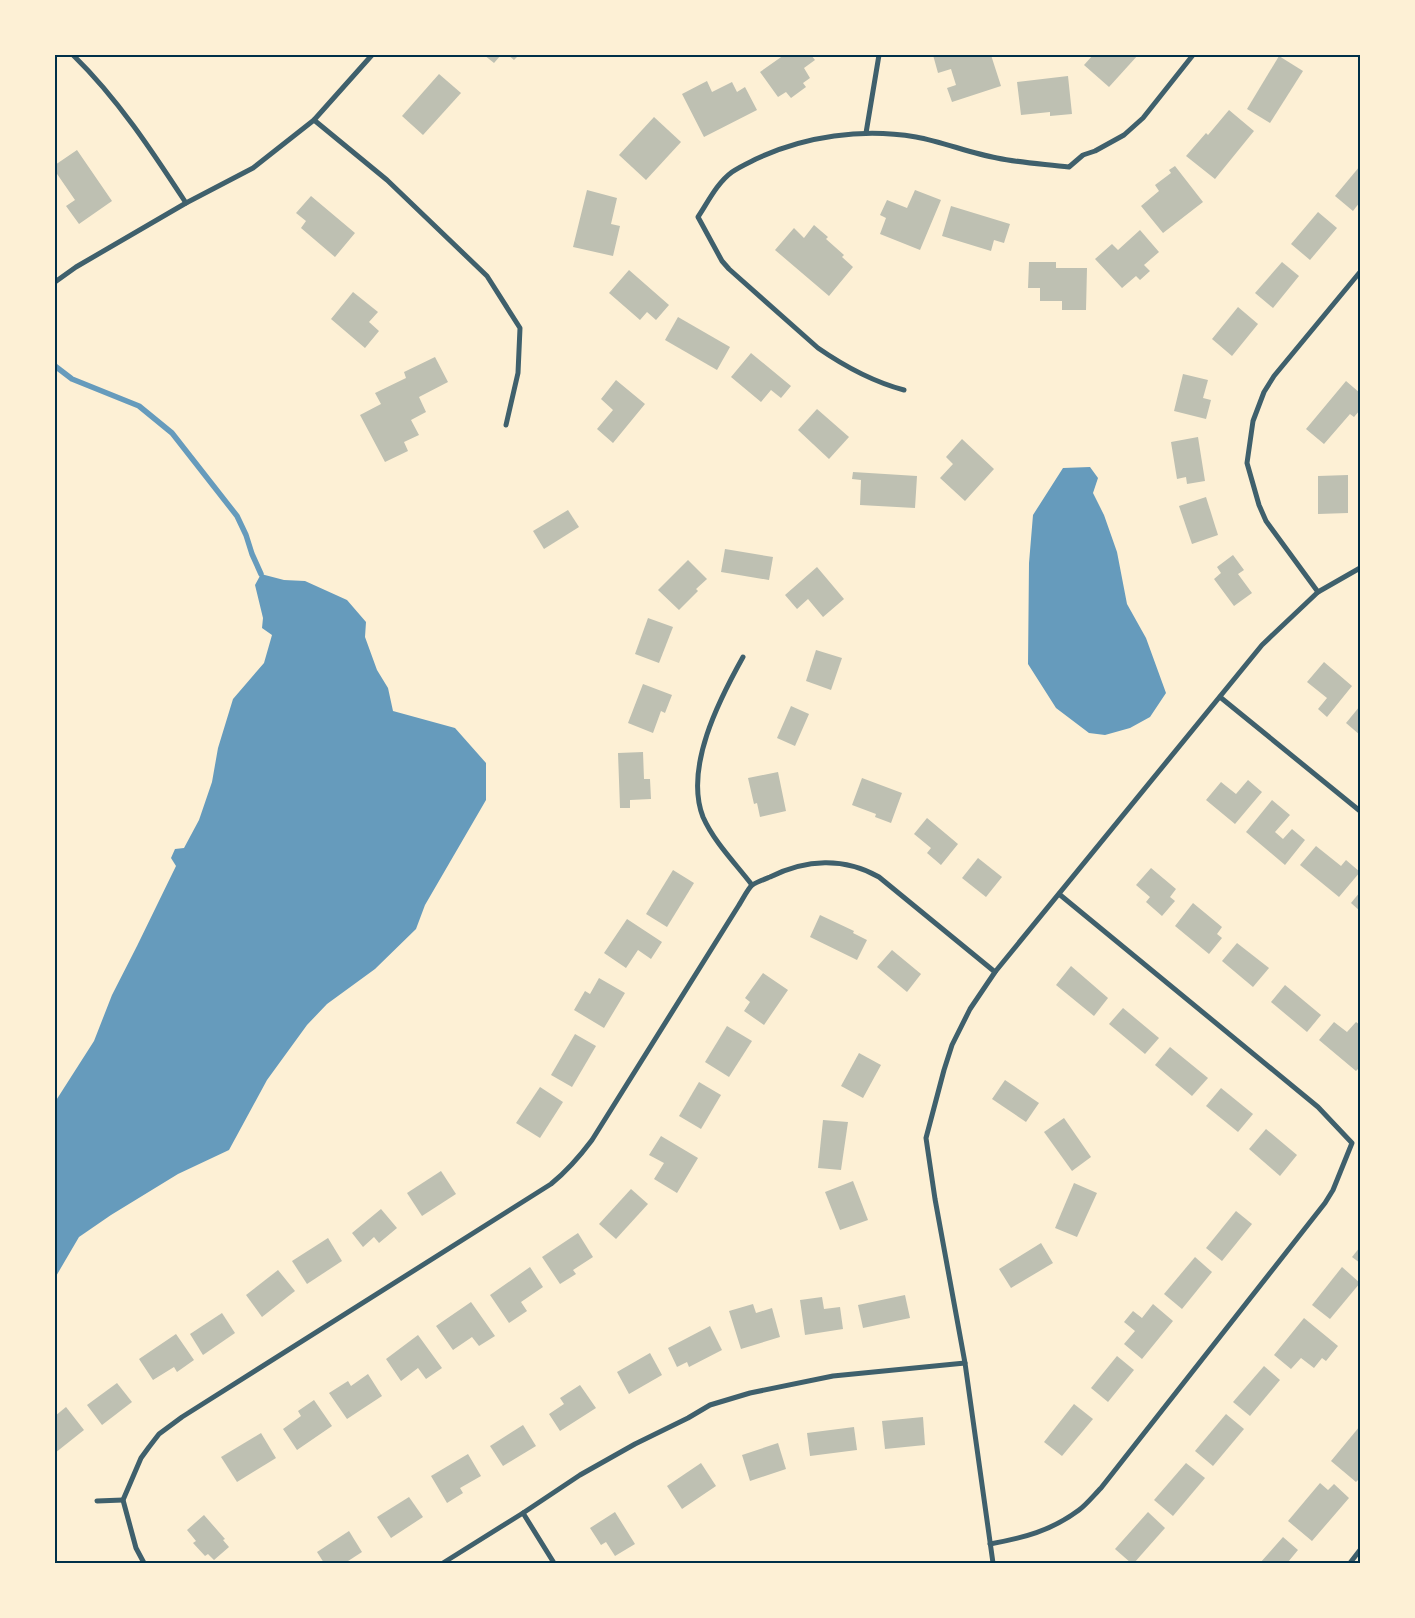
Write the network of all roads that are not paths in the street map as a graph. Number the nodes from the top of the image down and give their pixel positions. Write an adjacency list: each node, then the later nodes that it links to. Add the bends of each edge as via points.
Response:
1 (73, 55): 7 (street, via 140,133)
2 (372, 55): 5 (street)
3 (879, 55): 6 (street)
4 (1193, 55): 6 (street, via 1143,118 1124,135 1083,155 1069,167 1008,161 916,137)
5 (314, 120): 7 (street, via 253,168); 11 (street, via 387,180 487,276 520,328 518,373)
6 (866, 133): 10 (street, via 792,144 742,166 722,182 698,217 729,269 818,348 884,385)
7 (186, 203): 9 (street)
8 (1360, 272): 13 (street, via 1264,392 1254,421 1247,463 1266,521)
9 (55, 282)
10 (904, 390)
11 (506, 425)
12 (1360, 568): 13 (street)
13 (1318, 592): 15 (street, via 1262,645)
14 (743, 657): 17 (street, via 726,688 702,748 698,780 702,815 709,829)
15 (1220, 696): 16 (street); 18 (street)
16 (1360, 811)
17 (752, 885): 19 (street, via 801,866 827,862 868,871); 21 (street, via 592,1140 564,1173 543,1190 159,1434 141,1458)
18 (1059, 894): 19 (street); 24 (street, via 1318,1107 1352,1144 1333,1190 1324,1203 1101,1488 1080,1510 1050,1529)
19 (995, 972): 20 (street, via 967,1014 952,1045 926,1138)
20 (965, 1363): 23 (street, via 833,1376 792,1383 710,1405 580,1475); 24 (street)
21 (123, 1500): 22 (street); 26 (street, via 136,1548)
22 (97, 1501)
23 (523, 1513): 27 (street); 28 (street)
24 (990, 1544): 29 (street)
25 (1360, 1550): 30 (street)
26 (144, 1563)
27 (443, 1563)
28 (554, 1563)
29 (993, 1563)
30 (1350, 1563)

